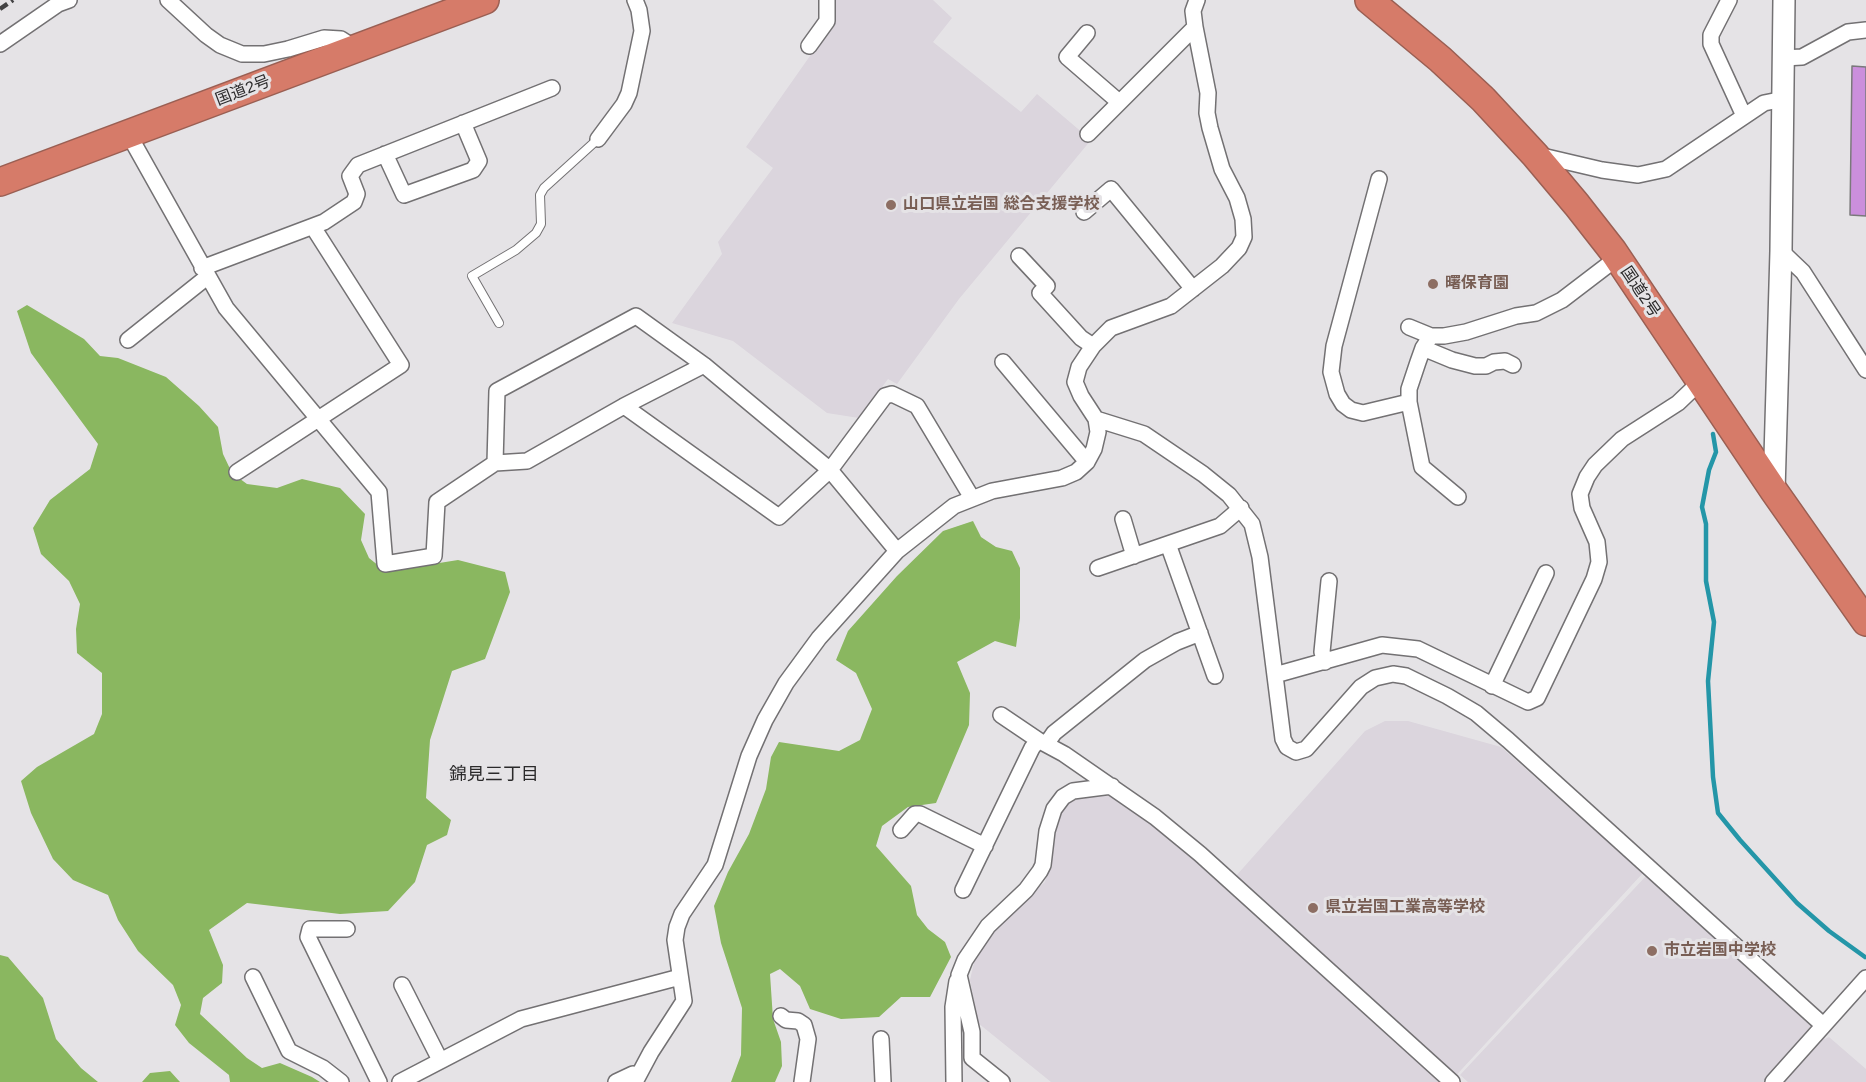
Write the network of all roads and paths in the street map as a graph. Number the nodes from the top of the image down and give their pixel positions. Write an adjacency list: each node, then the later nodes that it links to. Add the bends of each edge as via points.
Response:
1 (69, 0): 13 (street)
2 (168, 0): 15 (street, via 206,35 242,54 264,54 324,38 341,39)
3 (485, 0): 15 (highway, 国道2号)
4 (635, 0): 24 (street, via 642,31 629,93)
5 (827, 0): 14 (street, via 827,21)
6 (1197, 0): 10 (street, via 1193,10)
7 (1369, 0): 26 (highway, 国道2号, via 1483,99)
8 (1729, 0): 20 (street, via 1711,35 1711,44)
9 (1784, 0): 16 (street)
10 (1195, 27): 19 (street); 35 (street, via 1208,93 1210,128 1222,169 1237,198 1244,237 1222,266)
11 (1866, 30): 16 (street, via 1848,32 1802,57)
12 (1087, 33): 19 (street, via 1066,57)
13 (0, 44)
14 (809, 46)
15 (355, 48): 23 (highway, 国道2号)
16 (1784, 58): 18 (street)
17 (552, 88): 21 (street)
18 (1784, 99): 20 (street, via 1764,103); 31 (street)
19 (1119, 102): 22 (street)
20 (1744, 116): 26 (street, via 1666,169 1638,175)
21 (464, 123): 25 (street); 25 (street, via 479,161 473,170 404,195)
22 (1088, 134)
23 (129, 135): 28 (highway, 国道2号); 34 (street)
24 (598, 139): 36 (lane, via 544,188 540,195 541,224 536,233 472,276)
25 (385, 154): 30 (street, via 358,165 350,176 357,194 354,202)
26 (1535, 155): 33 (highway, 国道2号)
27 (1379, 179): 46 (street, via 1334,346 1331,372 1337,394 1351,410 1363,413)
28 (0, 182)
29 (1084, 212): 35 (street, via 1111,189)
30 (313, 227): 34 (street); 49 (street, via 401,365)
31 (1781, 251): 44 (street, via 1803,272); 54 (street)
32 (1019, 256): 40 (street, via 1047,286 1040,294)
33 (1617, 258): 39 (street, via 1562,300 1536,313); 45 (highway, 国道2号)
34 (205, 273): 38 (street); 49 (street, via 226,308)
35 (1193, 290): 40 (street, via 1171,306 1111,328)
36 (499, 322)
37 (1409, 327): 39 (street)
38 (128, 340)
39 (1427, 342): 42 (street, via 1452,360 1475,366 1505,361); 46 (street, via 1409,389)
40 (1093, 346): 48 (street, via 1079,367 1075,382)
41 (1003, 362): 50 (street)
42 (1513, 364)
43 (704, 365): 47 (street); 51 (street, via 636,316 497,391); 52 (street)
44 (1866, 370)
45 (1700, 382): 54 (highway, 国道2号); 70 (street, via 1678,403 1622,439 1587,477 1580,494 1597,542 1599,562 1537,698 1528,702)
46 (1409, 402): 55 (street, via 1422,467)
47 (624, 406): 51 (street, via 527,461); 52 (street, via 778,517)
48 (1096, 419): 50 (street, via 1098,432); 57 (street, via 1144,434 1203,474)
49 (318, 420): 51 (street, via 379,492 385,564 434,556 436,502); 53 (street)
50 (1087, 462): 56 (street, via 1062,478)
51 (495, 463)
52 (830, 470): 56 (street, via 885,396 892,394 917,406); 60 (street)
53 (237, 472)
54 (1774, 491): 65 (highway, 国道2号)
55 (1458, 497)
56 (972, 498): 60 (street, via 954,506)
57 (1241, 508): 59 (street, via 1220,526); 68 (street, via 1252,524 1260,557)
58 (1123, 519): 61 (street)
59 (1168, 544): 61 (street); 66 (street)
60 (897, 551): 80 (street, via 819,638 765,720 715,865 676,927)
61 (1134, 556): 62 (street)
62 (1098, 568)
63 (1546, 573): 70 (street)
64 (1329, 581): 67 (street, via 1322,652)
65 (1866, 622)
66 (1200, 633): 69 (street); 72 (street, via 1144,660)
67 (1325, 662): 68 (street); 70 (street, via 1382,645 1418,649)
68 (1275, 675): 84 (street, via 1283,739 1296,752 1306,749 1361,687 1375,678 1393,674 1406,676 1476,713)
69 (1215, 676)
70 (1492, 686)
71 (1001, 715): 72 (street)
72 (1042, 742): 73 (street); 75 (street, via 1032,748)
73 (1112, 786): 78 (street, via 1073,791 1054,808 1040,871 988,926); 96 (street, via 1200,854)
74 (901, 830): 75 (street, via 920,813)
75 (985, 846): 76 (street)
76 (963, 890)
77 (347, 929): 89 (street, via 309,929 308,937)
78 (959, 975): 94 (street, via 953,1007); 95 (street, via 972,1032 972,1058)
79 (253, 976): 88 (street, via 290,1051)
80 (680, 977): 86 (street, via 521,1019); 87 (street, via 684,1001)
81 (1866, 978): 84 (street)
82 (402, 985): 86 (street)
83 (780, 1016): 92 (street, via 804,1025 808,1039)
84 (1823, 1025): 97 (street)
85 (881, 1039): 93 (street)
86 (440, 1060): 90 (street)
87 (637, 1078): 91 (street, via 633,1074)
88 (341, 1082)
89 (379, 1082)
90 (400, 1082)
91 (616, 1082)
92 (802, 1082)
93 (883, 1082)
94 (954, 1082)
95 (1002, 1082)
96 (1452, 1082)
97 (1773, 1082)

